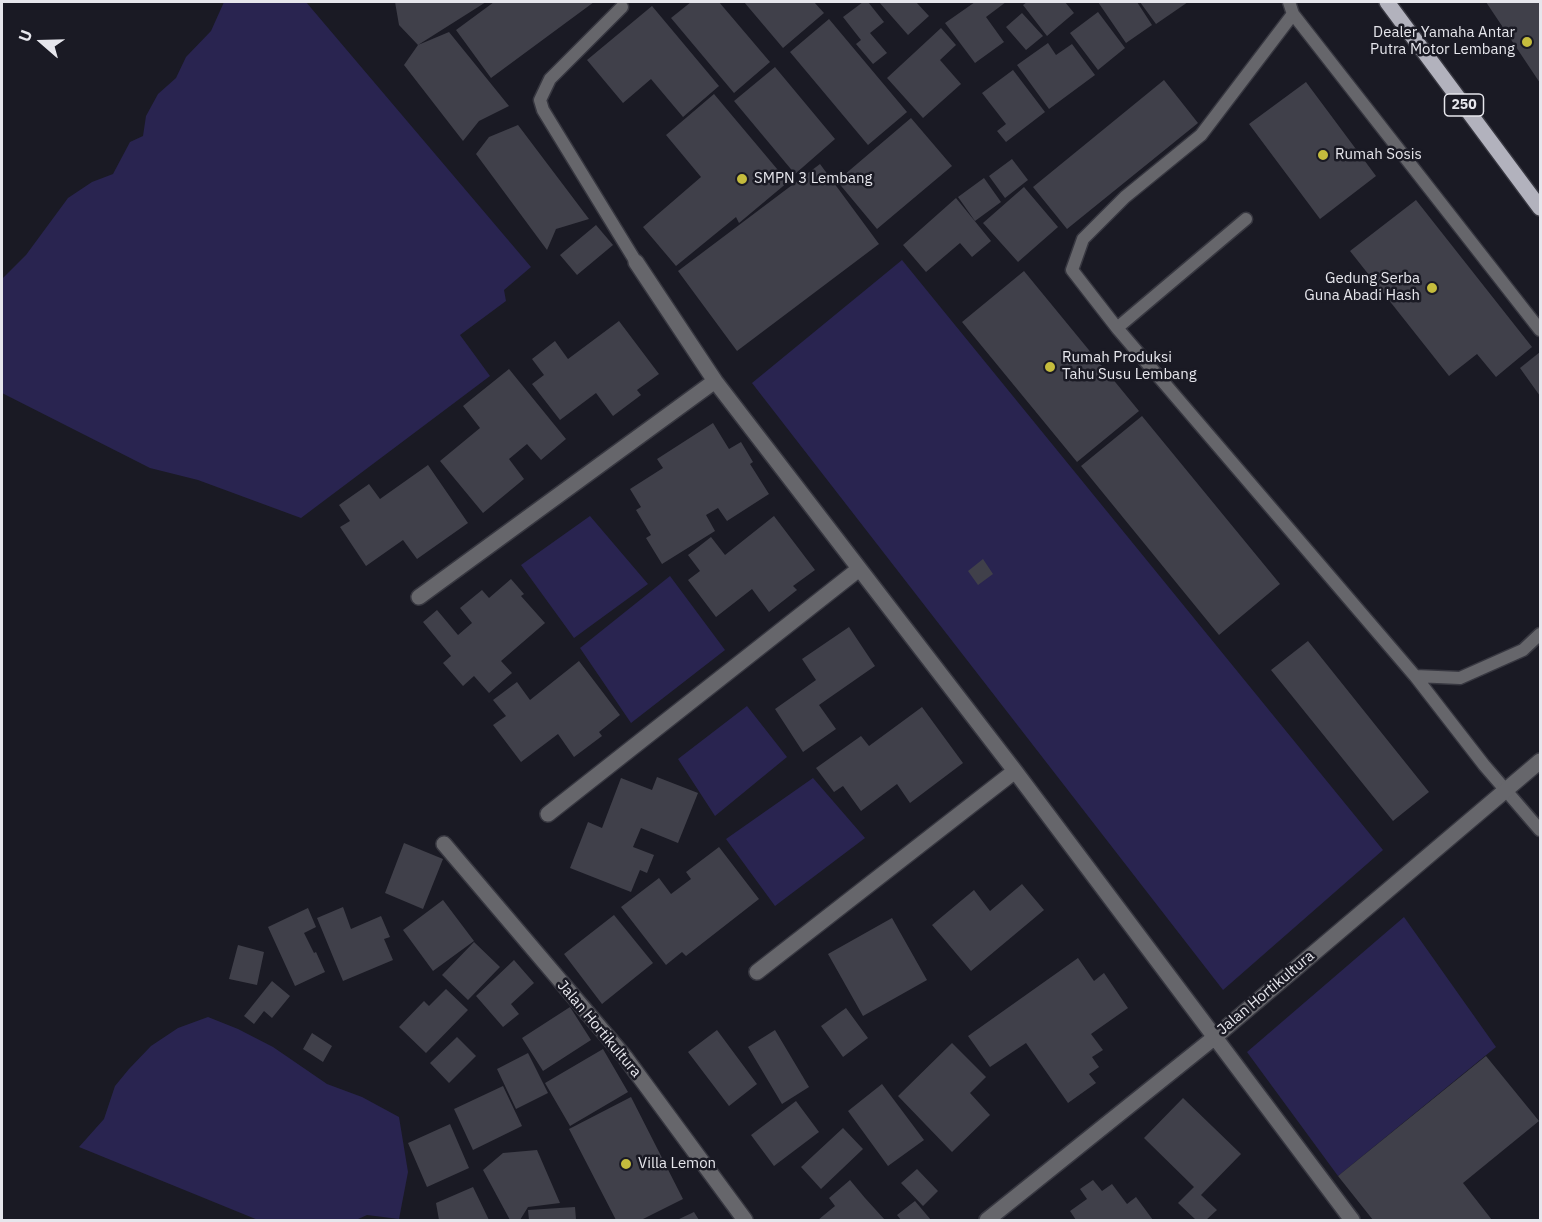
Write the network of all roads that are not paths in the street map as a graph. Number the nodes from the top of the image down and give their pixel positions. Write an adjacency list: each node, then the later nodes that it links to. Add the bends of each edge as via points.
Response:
1 (1290, 2): 4 (lane)
2 (1387, 2): 5 (main road, 250)
3 (622, 7): 7 (lane, via 550,79 540,100)
4 (1293, 14): 8 (lane, via 1201,135 1125,197 1083,239 1072,270); 9 (lane)
5 (1540, 208)
6 (1246, 219): 8 (lane)
7 (636, 262): 10 (street)
8 (1117, 328): 14 (lane)
9 (1540, 330)
10 (715, 381): 11 (street); 12 (street)
11 (859, 569): 16 (street); 18 (street)
12 (419, 597)
13 (1540, 634): 14 (lane, via 1523,650 1460,678)
14 (1415, 676): 17 (lane)
15 (1540, 761): 17 (street, Jalan Hortikultura)
16 (1014, 771): 21 (street); 22 (street)
17 (1505, 790): 19 (lane); 22 (street, Jalan Hortikultura)
18 (548, 814)
19 (1540, 830)
20 (444, 844): 23 (street, Jalan Hortikultura, via 625,1057)
21 (758, 972)
22 (1215, 1037): 24 (street, Jalan Hortikultura); 25 (street)
23 (745, 1221)
24 (987, 1221)
25 (1352, 1221)

